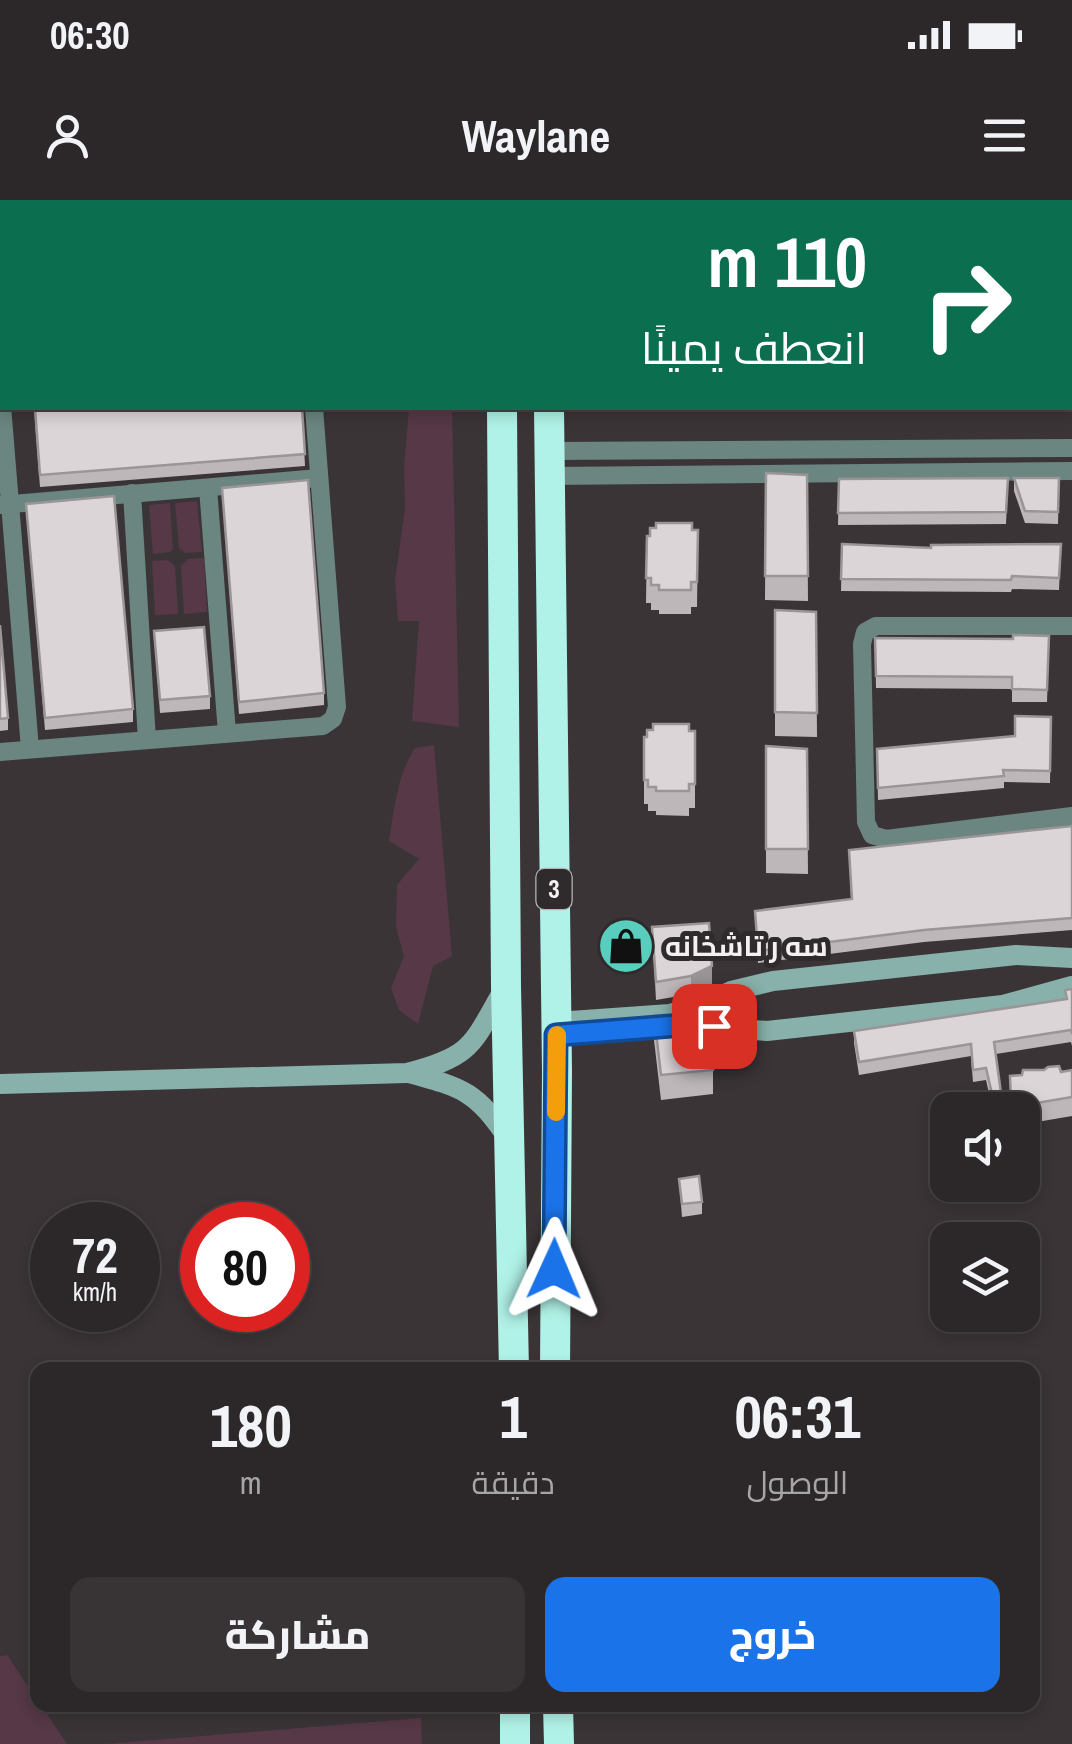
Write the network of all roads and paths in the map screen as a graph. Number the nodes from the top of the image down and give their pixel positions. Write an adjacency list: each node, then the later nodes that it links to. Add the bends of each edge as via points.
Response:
1 (2, 410): 15 (street)
2 (314, 410): 12 (street)
3 (502, 410): 23 (highway, 3)
4 (550, 410): 8 (highway, 3)
5 (849, 448): 6 (street); 7 (street); 10 (street)
6 (1072, 448)
7 (810, 449): 8 (street); 11 (street)
8 (551, 464): 11 (street); 28 (highway, 3)
9 (1072, 471): 10 (street)
10 (850, 473): 11 (street)
11 (810, 474)
12 (319, 478): 13 (street); 17 (street, via 336,716 323,726)
13 (208, 488): 14 (street); 17 (street)
14 (132, 493): 15 (street); 18 (street)
15 (5, 504): 19 (street)
16 (1072, 626): 21 (street, via 876,626 862,644 866,822 872,835 886,839)
17 (227, 733): 18 (street)
18 (147, 740): 19 (street)
19 (30, 750): 20 (street)
20 (0, 752)
21 (1072, 816)
22 (1062, 958): 24 (street); 25 (street, via 1016,955 773,981)
23 (506, 986): 29 (street, via 472,1044); 31 (highway, 3)
24 (1065, 988): 27 (street, via 1003,1005 768,1031)
25 (720, 995): 26 (street); 27 (street)
26 (683, 1018): 27 (street); 28 (street)
27 (724, 1027)
28 (556, 1029): 33 (highway, 3)
29 (407, 1073): 30 (street); 31 (street, via 471,1094)
30 (0, 1084)
31 (509, 1140): 32 (highway, 3)
32 (514, 1362)
33 (555, 1362)
34 (515, 1712): 36 (highway)
35 (558, 1712): 37 (highway)
36 (515, 1744)
37 (559, 1744)

